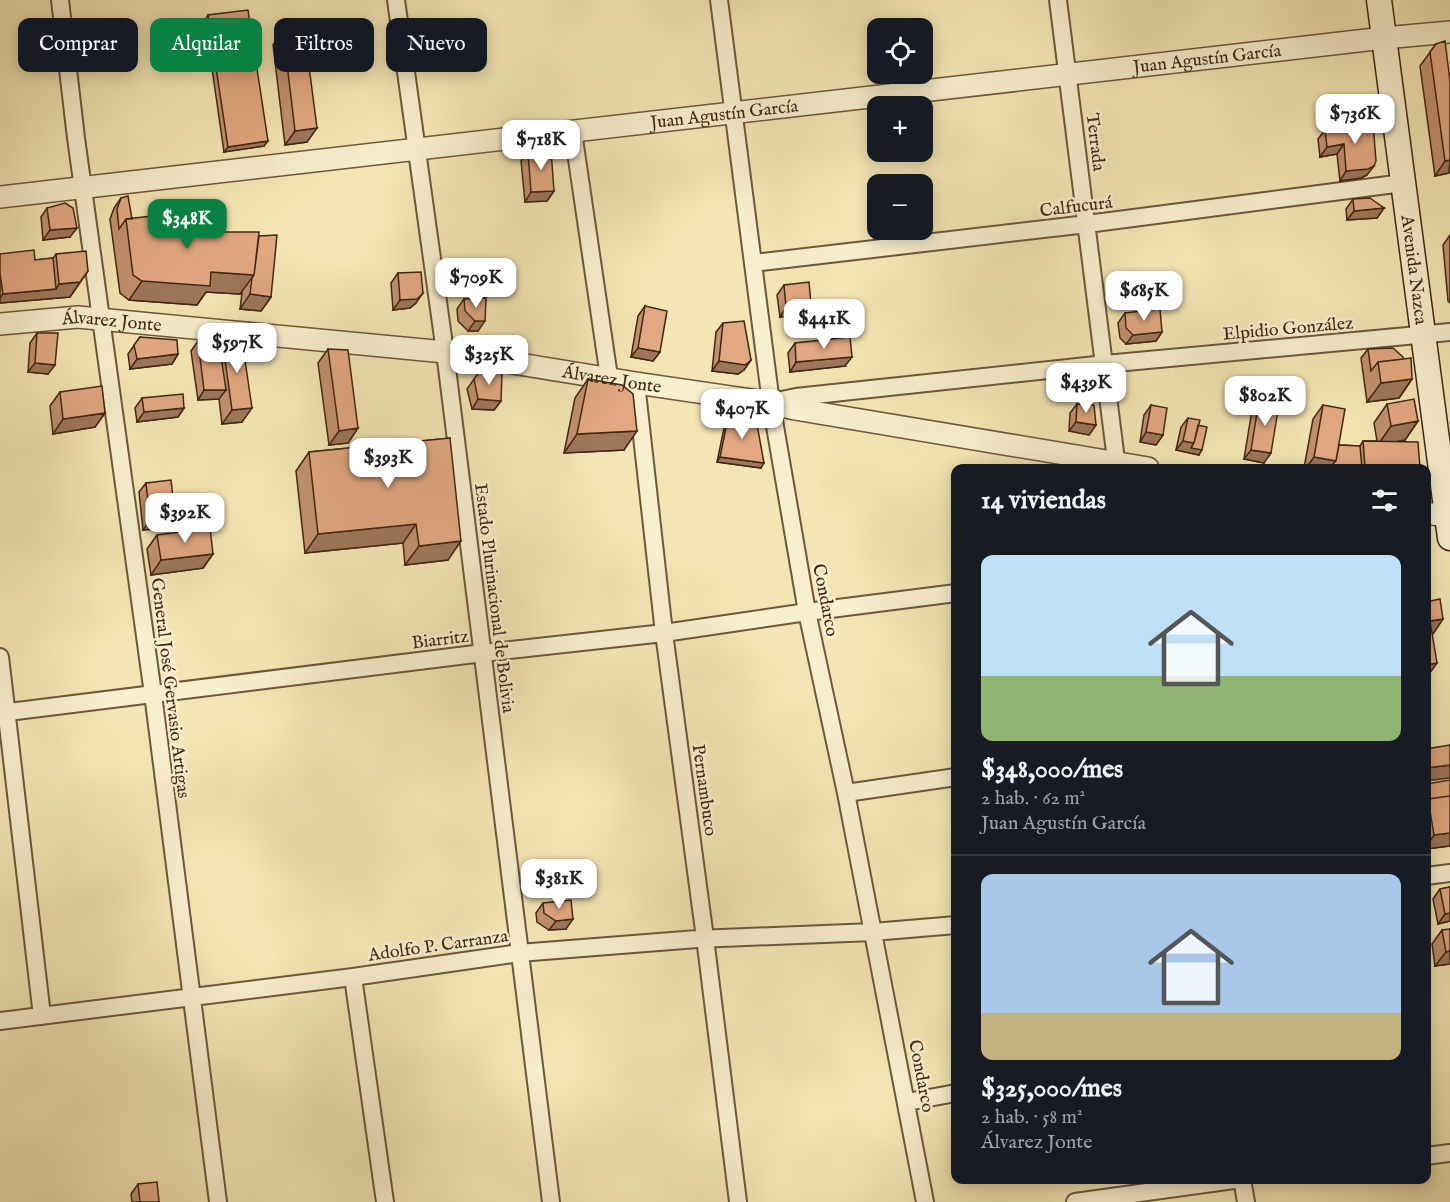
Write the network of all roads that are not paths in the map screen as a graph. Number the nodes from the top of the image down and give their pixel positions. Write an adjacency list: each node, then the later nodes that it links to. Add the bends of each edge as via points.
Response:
1 (60, 0): 13 (street, General José Gervasio Artigas)
2 (396, 0): 11 (street, Estado Plurinacional de Bolivia)
3 (719, 0): 9 (street, Condarco)
4 (1058, 0): 8 (street, Terrada)
5 (1379, 0): 7 (main road, Avenida Nazca)
6 (1450, 32): 7 (street, Juan Agustín García)
7 (1384, 38): 8 (street, Juan Agustín García); 12 (main road, Avenida Nazca)
8 (1068, 74): 9 (street, Juan Agustín García); 15 (street, Terrada)
9 (733, 112): 10 (street, Juan Agustín García); 16 (street, Condarco)
10 (573, 132): 11 (street, Juan Agustín García); 23 (street)
11 (416, 150): 13 (street, Juan Agustín García); 21 (street, Estado Plurinacional de Bolivia)
12 (1403, 183): 15 (street, Calfucurá); 20 (main road, Avenida Nazca)
13 (83, 186): 14 (street, Juan Agustín García); 17 (street, General José Gervasio Artigas)
14 (0, 197)
15 (1087, 224): 16 (street, Calfucurá); 22 (street, Terrada)
16 (753, 263): 25 (street, Condarco)
17 (102, 319): 18 (street, Álvarez Jonte, via 68,317); 21 (street, Álvarez Jonte); 34 (street, General José Gervasio Artigas)
18 (0, 324)
19 (1450, 332): 20 (street, Elpidio González)
20 (1423, 335): 22 (street, Elpidio González); 28 (main road, Avenida Nazca)
21 (445, 352): 23 (street, Álvarez Jonte); 32 (street, Estado Plurinacional de Bolivia)
22 (1105, 364): 25 (street, Elpidio González, via 796,397); 27 (street, Terrada)
23 (609, 377): 24 (street, Álvarez Jonte)
24 (636, 383): 25 (street, Álvarez Jonte); 31 (street, Pernambuco)
25 (771, 403): 26 (street, Álvarez Jonte); 30 (street, Condarco)
26 (1105, 464)
27 (1116, 464)
28 (1443, 521)
29 (951, 594): 30 (street, Biarritz)
30 (807, 612): 31 (street, Biarritz); 37 (street, Condarco)
31 (664, 633): 32 (street, Biarritz); 42 (street, Pernambuco)
32 (483, 653): 34 (street, Biarritz); 43 (street, Estado Plurinacional de Bolivia)
33 (0, 657): 35 (street)
34 (153, 694): 35 (street, Biarritz); 45 (street, General José Gervasio Artigas)
35 (3, 713): 46 (street)
36 (951, 778): 37 (street)
37 (846, 794): 41 (street, Condarco)
38 (1450, 873): 39 (street)
39 (1431, 875)
40 (951, 925): 41 (street, Adolfo P. Carranza)
41 (873, 932): 42 (street, Adolfo P. Carranza); 49 (street, Condarco)
42 (705, 938): 43 (street, Adolfo P. Carranza); 57 (street, Pernambuco)
43 (519, 953): 44 (street, Adolfo P. Carranza); 56 (street, Estado Plurinacional de Bolivia)
44 (352, 977): 45 (street, Adolfo P. Carranza); 55 (street)
45 (191, 998): 46 (street, Adolfo P. Carranza); 54 (street, General José Gervasio Artigas)
46 (42, 1016): 47 (street, Adolfo P. Carranza)
47 (0, 1021)
48 (951, 1095): 49 (street)
49 (907, 1102): 58 (street, Condarco)
50 (1450, 1153): 51 (street)
51 (1431, 1155)
52 (1205, 1184): 59 (street)
53 (1242, 1184): 60 (street)
54 (218, 1202)
55 (385, 1202)
56 (551, 1202)
57 (738, 1202)
58 (925, 1202)
59 (1075, 1202)
60 (1246, 1202)

